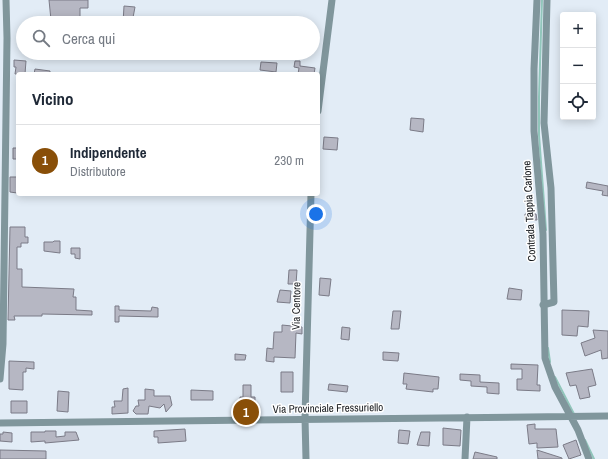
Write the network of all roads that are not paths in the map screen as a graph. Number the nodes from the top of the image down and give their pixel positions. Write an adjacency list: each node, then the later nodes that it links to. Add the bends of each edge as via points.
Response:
1 (6, 0): 5 (street)
2 (332, 0): 6 (street)
3 (537, 0): 9 (street, Contrada Tappia Carlone, via 534,131 543,234)
4 (547, 0): 9 (street, via 544,123 552,188 554,302)
5 (3, 25): 8 (street)
6 (320, 95)
7 (311, 196): 14 (street, Via Centore)
8 (2, 256): 10 (street)
9 (543, 305): 11 (street, Contrada Tappia Carlone, via 545,358 555,386)
10 (0, 379)
11 (571, 416): 12 (street, Via Provinciale Fressuriello); 13 (street, Via Provinciale Fressuriello); 18 (street, Contrada Tappia Carlone)
12 (608, 416)
13 (467, 417): 14 (street, Via Provinciale Fressuriello); 17 (street)
14 (305, 418): 15 (street, Via Provinciale Fressuriello); 16 (street, Via Centore)
15 (0, 423)
16 (306, 459)
17 (465, 459)
18 (589, 459)

